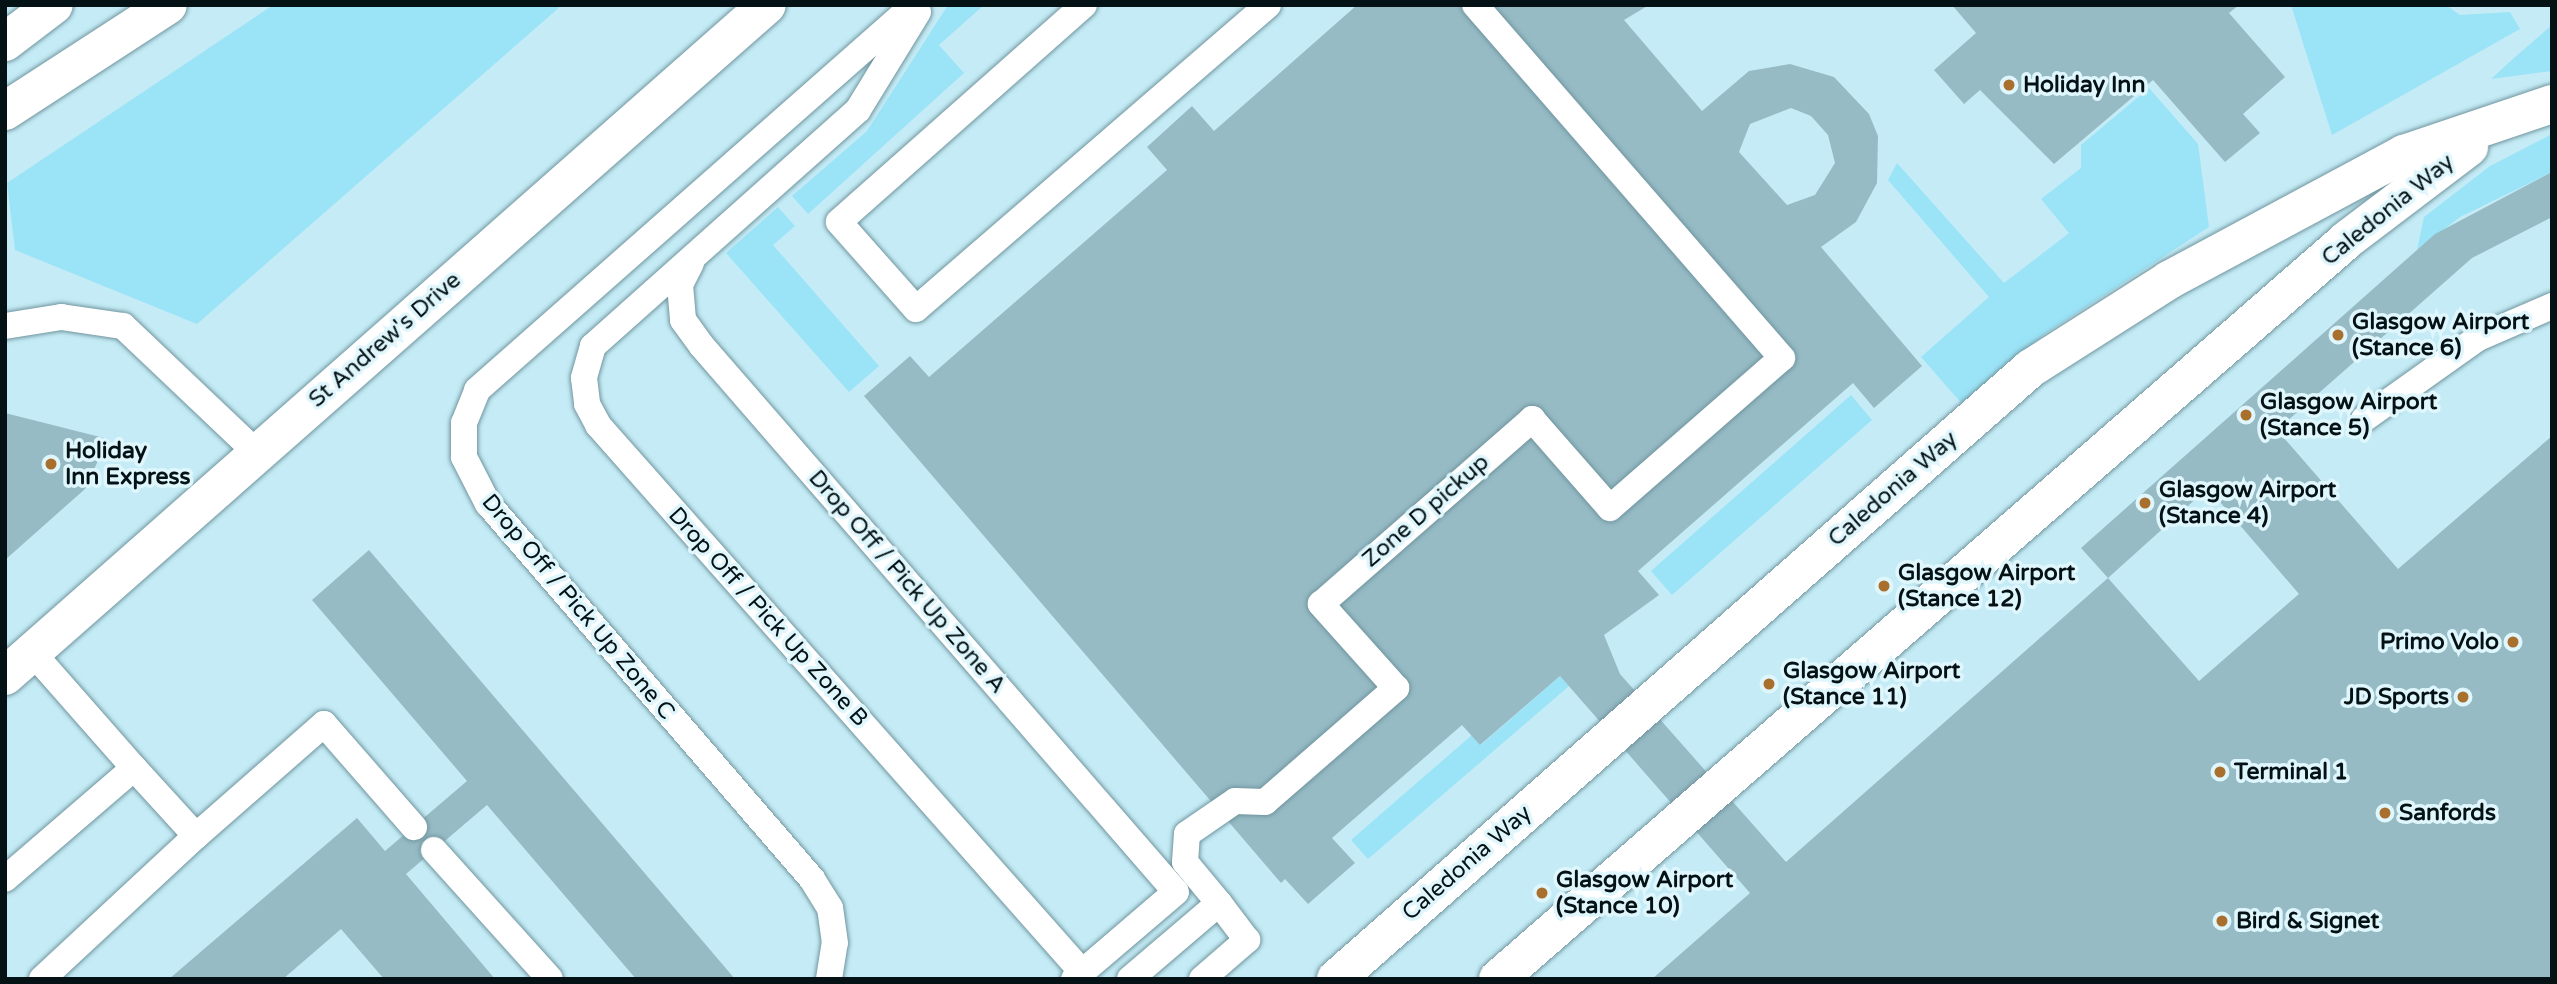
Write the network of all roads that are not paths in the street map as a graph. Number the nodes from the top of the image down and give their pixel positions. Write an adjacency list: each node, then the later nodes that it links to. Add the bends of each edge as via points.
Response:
1 (169, 5): 11 (main road, via 80,67)
2 (767, 5): 16 (main road, St Andrew's Drive)
3 (914, 5): 27 (lane, Drop Off / Pick Up Zone C, via 477,390 464,423 464,457 488,504 818,889 830,908 835,943)
4 (923, 5): 12 (lane, Drop Off / Pick Up Zone B, via 858,110)
5 (1084, 5): 6 (lane, via 839,222 916,309)
6 (1268, 5)
7 (1475, 5): 23 (lane, Zone D pickup, via 1782,358 1610,508 1532,419 1321,604 1396,688 1265,802 1235,801 1187,834 1185,862)
8 (49, 9): 9 (main road)
9 (5, 42)
10 (2538, 108): 30 (main road, Caledonia Way, via 2403,154 2169,279 2032,368); 31 (main road, Caledonia Way, via 2435,167 2348,239)
11 (5, 111)
12 (694, 258): 24 (lane, Drop Off / Pick Up Zone B, via 593,346 584,378 598,425); 24 (lane, Drop Off / Pick Up Zone A, via 680,285 683,320 701,345 1175,892)
13 (2552, 306): 15 (lane, via 2468,344)
14 (5, 327): 16 (lane, via 61,317 123,326)
15 (2364, 419)
16 (257, 453): 17 (main road, St Andrew's Drive)
17 (19, 664): 18 (lane)
18 (134, 768): 20 (lane); 22 (lane)
19 (414, 827): 20 (lane, via 324,724)
20 (196, 836): 25 (lane)
21 (434, 849): 26 (lane)
22 (5, 879)
23 (1219, 903): 28 (lane); 29 (lane, via 1247,940)
24 (1078, 975)
25 (42, 979)
26 (550, 979)
27 (829, 979)
28 (1129, 979)
29 (1202, 979)
30 (1336, 979)
31 (1498, 979)

